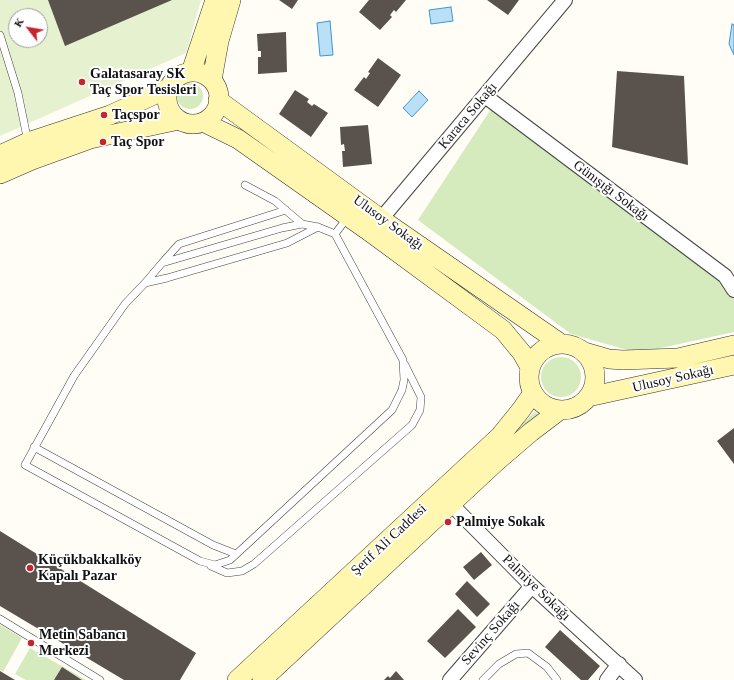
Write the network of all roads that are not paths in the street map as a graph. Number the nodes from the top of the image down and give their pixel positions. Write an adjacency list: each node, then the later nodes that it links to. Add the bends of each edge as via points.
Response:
1 (214, 0): 5 (street)
2 (231, 0): 6 (street, via 219,41)
3 (565, 0): 8 (street, Karaca Sokağı)
4 (0, 35): 12 (lane, via 18,93)
5 (191, 72): 6 (street, via 198,72); 7 (street, via 176,78)
6 (212, 80): 9 (street, via 216,86)
7 (169, 88): 10 (street, via 169,108); 12 (street, via 110,115)
8 (485, 96): 19 (street, Karaca Sokağı); 24 (street, Günışığı Sokağı, via 725,276)
9 (218, 100): 11 (street, via 215,111); 19 (street, Ulusoy Sokağı)
10 (179, 120): 11 (street, via 193,124); 14 (street, via 90,140)
11 (203, 122): 17 (street, Ulusoy Sokağı, via 238,139)
12 (28, 142): 13 (street)
13 (0, 155)
14 (0, 174)
15 (245, 185): 16 (lane, via 266,195)
16 (286, 210): 18 (lane); 22 (lane, via 179,244)
17 (348, 216): 19 (street, Ulusoy Sokağı); 21 (lane)
18 (302, 224): 20 (lane); 22 (lane)
19 (376, 225): 25 (street, Ulusoy Sokağı); 30 (street, Ulusoy Sokağı, via 503,330)
20 (318, 227): 21 (lane); 23 (lane, via 287,243)
21 (335, 234): 28 (lane)
22 (162, 263): 23 (lane)
23 (145, 283): 34 (lane, via 125,304 74,376)
24 (734, 290)
25 (560, 343): 27 (street, Ulusoy Sokağı, via 576,346); 30 (street, via 543,349)
26 (734, 345): 27 (street, Ulusoy Sokağı, via 678,358 609,359)
27 (585, 352): 32 (street, via 592,360 595,371 595,382)
28 (403, 360): 36 (lane, via 402,390 392,410); 37 (lane, via 422,397 420,410 412,426 254,564 242,571 228,573)
29 (734, 365): 32 (street, Ulusoy Sokağı)
30 (530, 367): 31 (street, Ulusoy Sokağı, via 528,378)
31 (533, 393): 33 (street, via 545,406); 35 (street, Şerif Ali Caddesi)
32 (588, 398): 33 (street, Ulusoy Sokağı, via 576,407)
33 (560, 410): 35 (street, Şerif Ali Caddesi)
34 (34, 447): 36 (lane, via 213,545); 37 (lane, via 25,465)
35 (446, 499): 38 (street, Palmiye Sokağı); 42 (street, Şerif Ali Caddesi); 43 (street, Şerif Ali Caddesi)
36 (236, 554): 37 (lane, via 223,563)
37 (207, 564)
38 (532, 586): 40 (street, Palmiye Sokağı); 44 (street, Sevinç Sokağı)
39 (0, 619): 41 (lane)
40 (619, 664): 47 (street); 48 (street, Palmiye Sokağı)
41 (100, 680)
42 (237, 680)
43 (262, 680)
44 (450, 680)
45 (483, 680): 46 (lane, via 499,664 516,654 528,653 547,667)
46 (557, 680)
47 (607, 680)
48 (635, 680)

